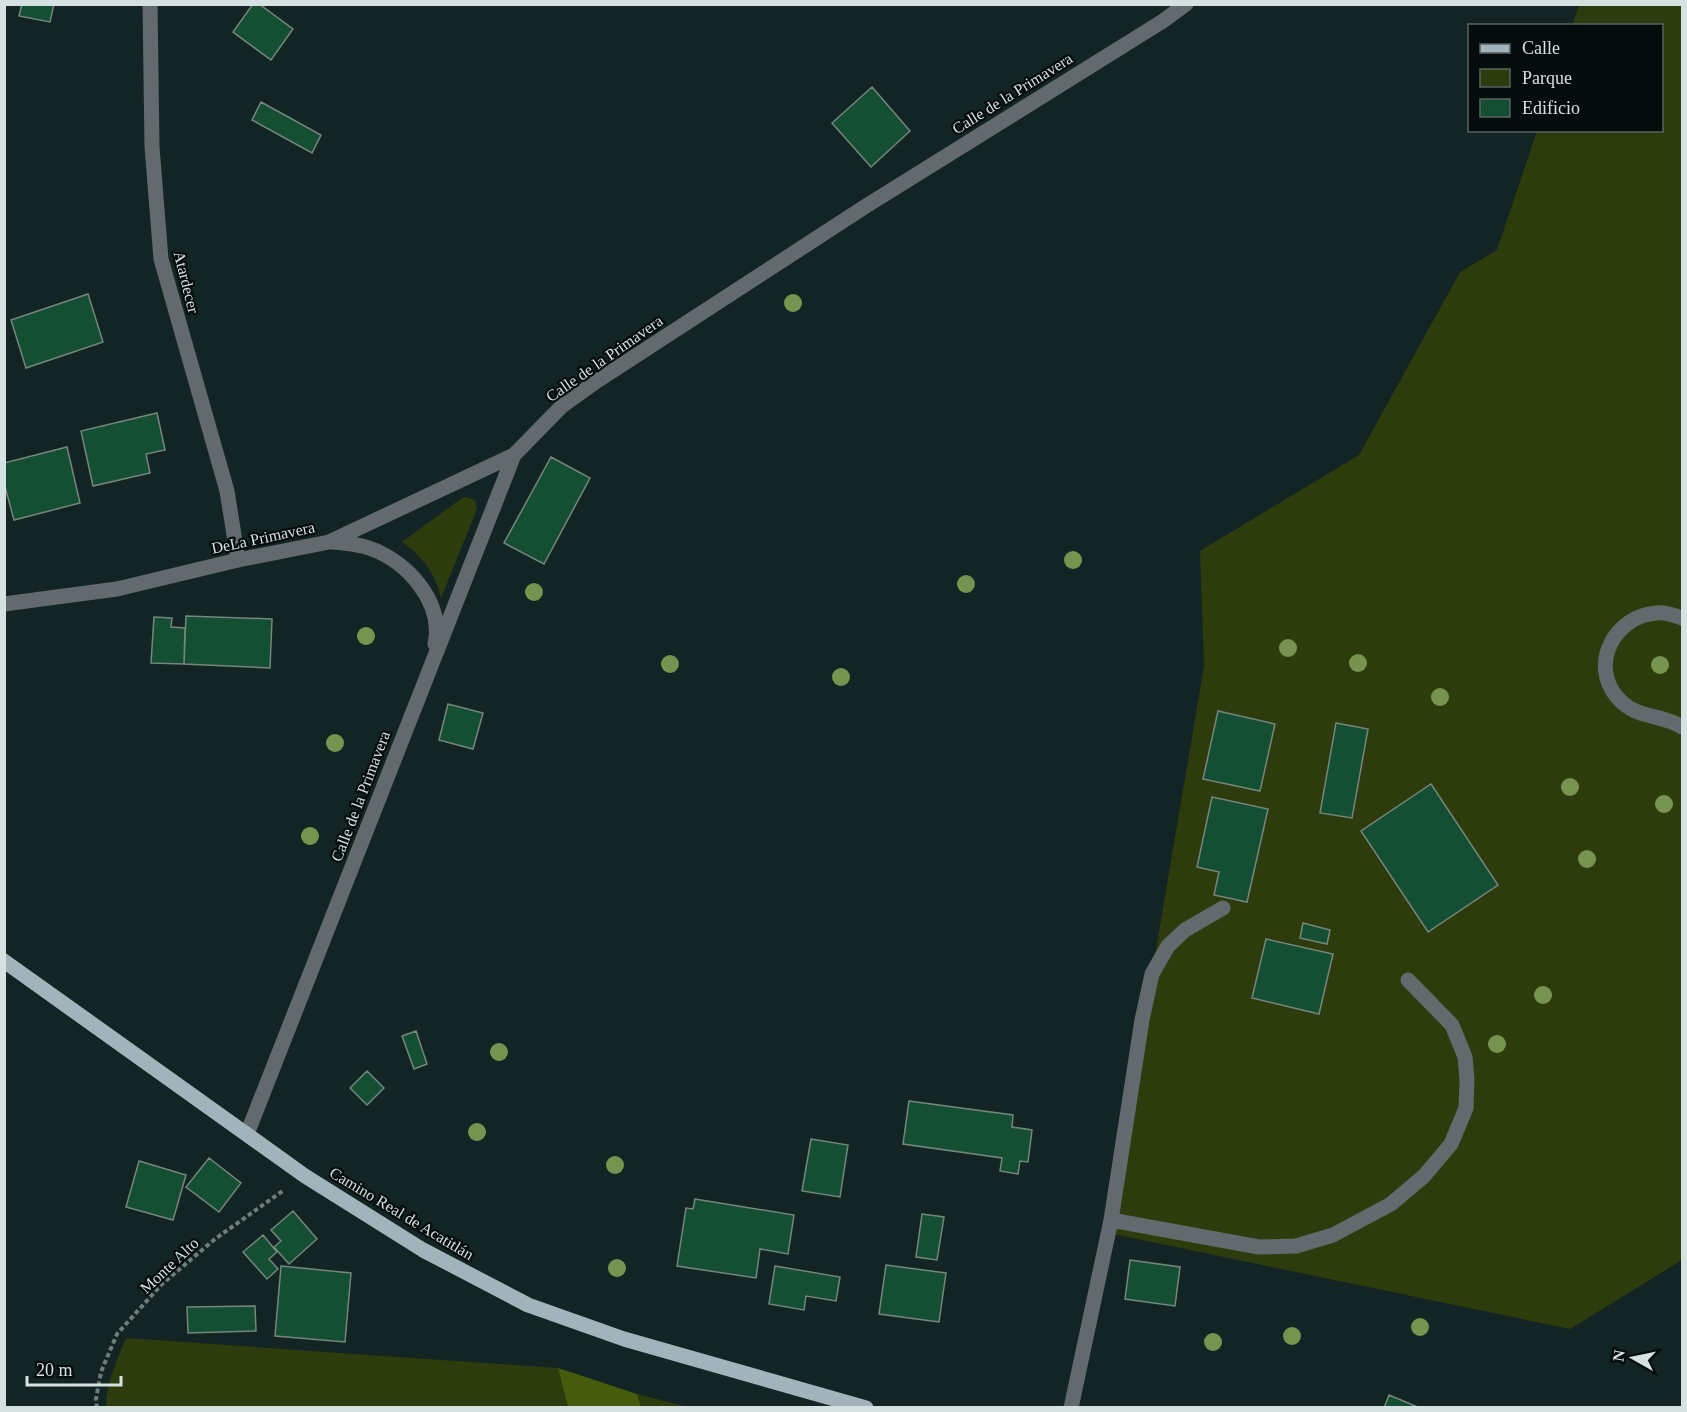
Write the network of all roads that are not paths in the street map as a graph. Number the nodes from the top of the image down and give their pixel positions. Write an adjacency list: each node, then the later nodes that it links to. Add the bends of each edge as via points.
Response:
1 (150, 4): 5 (street, Atardecer, via 152,147 161,259 227,491)
2 (1186, 4): 3 (street, Calle de la Primavera, via 597,381 562,406)
3 (514, 454): 4 (street, DeLa Primavera); 8 (street, Calle de la Primavera)
4 (329, 542): 5 (street, DeLa Primavera); 8 (street, via 349,543 388,556 419,583 436,619)
5 (238, 560): 6 (street, DeLa Primavera, via 117,589)
6 (4, 604)
7 (1683, 618): 9 (street, via 1656,613 1628,622 1609,644 1605,670 1609,684 1625,705 1637,713)
8 (429, 671): 13 (street, Calle de la Primavera)
9 (1683, 727)
10 (1223, 908): 14 (street, via 1185,930 1168,946 1152,974)
11 (4, 961): 13 (main road, Camino Real de Acatitlán)
12 (1408, 980): 14 (street, via 1452,1025 1464,1057 1466,1108 1451,1144 1424,1176 1391,1204 1333,1235 1296,1246 1259,1247)
13 (247, 1134): 15 (main road, Camino Real de Acatitlán, via 305,1176 423,1250 528,1305 624,1340)
14 (1111, 1220): 16 (street)
15 (866, 1407)
16 (1071, 1407)

